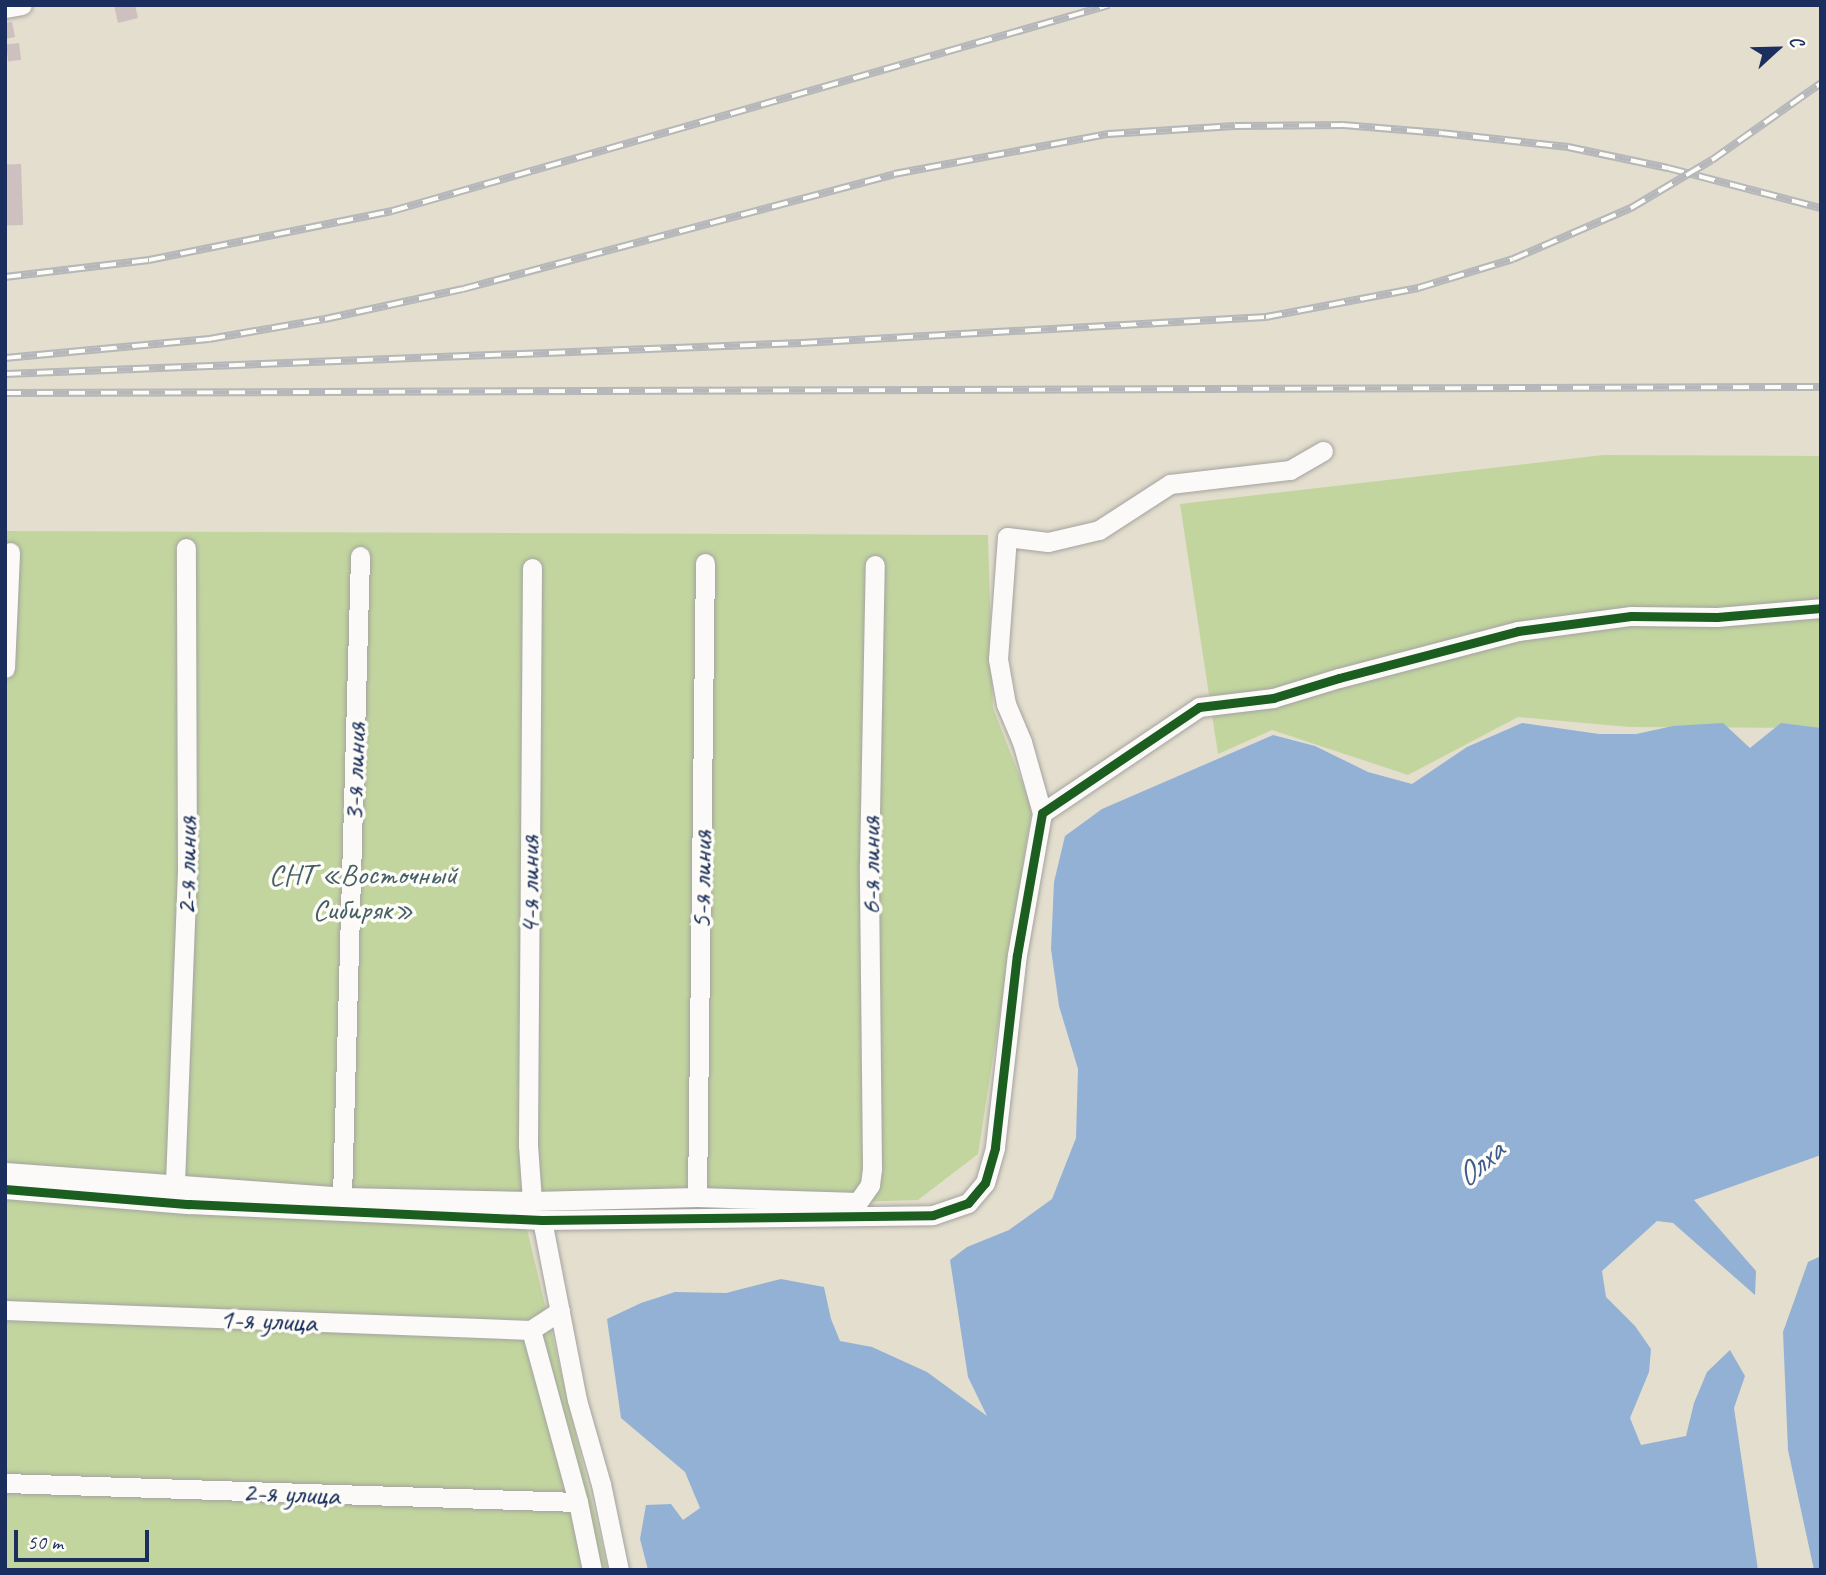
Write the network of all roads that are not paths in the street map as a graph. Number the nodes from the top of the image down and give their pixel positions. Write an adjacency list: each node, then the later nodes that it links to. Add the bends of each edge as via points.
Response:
1 (22, 5): 2 (street)
2 (5, 8)
3 (1323, 451): 12 (street, via 1290,470 1170,484 1099,530 1048,542 1007,537 998,659 1006,704)
4 (186, 548): 14 (street, 2-я линия, via 187,870)
5 (10, 552): 11 (street)
6 (360, 556): 16 (street, 3-я линия)
7 (705, 563): 17 (street, 5-я линия)
8 (874, 565): 17 (street, 6-я линия, via 870,1185 858,1202)
9 (532, 568): 18 (street, 4-я линия, via 527,1145)
10 (1821, 608): 12 (street, via 1717,617 1631,616 1518,631 1273,698 1199,707)
11 (5, 668)
12 (1042, 813): 19 (street, via 1017,955 995,1147 985,1183 968,1203 933,1215)
13 (5, 1172): 14 (street)
14 (175, 1184): 16 (street)
15 (5, 1189): 19 (street)
16 (342, 1197): 18 (street)
17 (697, 1197): 18 (street)
18 (532, 1201)
19 (542, 1220): 21 (street)
20 (5, 1310): 22 (street, 1-я улица)
21 (560, 1311): 22 (street); 26 (street)
22 (531, 1330): 24 (street)
23 (5, 1483): 24 (street, 2-я улица)
24 (578, 1502): 25 (street)
25 (592, 1570)
26 (619, 1570)

